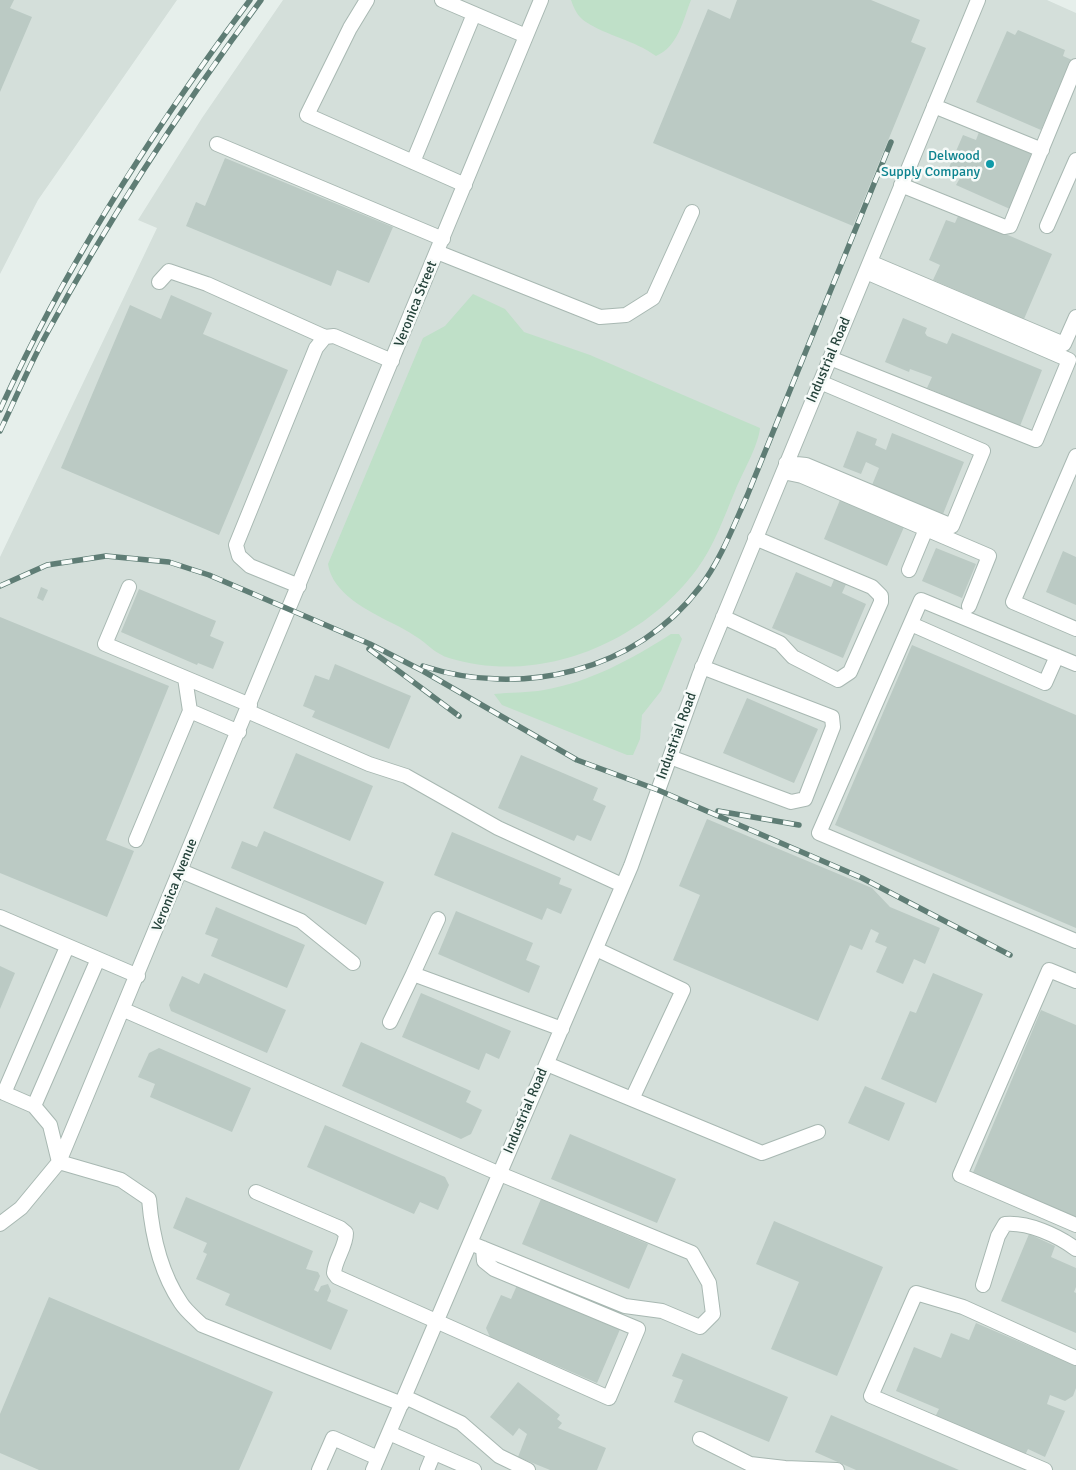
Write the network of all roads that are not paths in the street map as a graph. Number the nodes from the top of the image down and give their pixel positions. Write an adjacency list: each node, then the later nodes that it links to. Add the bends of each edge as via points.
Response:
1 (368, 0): 12 (street, via 350,28 307,115)
2 (442, 0): 5 (street)
3 (541, 0): 6 (street, Veronica Street)
4 (978, 0): 8 (street, Industrial Road)
5 (474, 14): 6 (street); 12 (street)
6 (526, 36): 13 (street, Veronica Street)
7 (1076, 66): 10 (street)
8 (934, 106): 10 (street); 14 (street, Industrial Road)
9 (217, 144): 17 (street)
10 (1042, 150): 14 (street, via 1010,226)
11 (1076, 160): 16 (street)
12 (412, 162): 13 (street)
13 (465, 185): 17 (street, Veronica Street)
14 (901, 186): 19 (street, Industrial Road)
15 (692, 212): 18 (street, via 653,298 626,315 600,317)
16 (1047, 226)
17 (443, 238): 18 (street, Veronica Street)
18 (437, 252): 24 (street, Veronica Street)
19 (868, 267): 21 (street, via 1064,344); 23 (street, Industrial Road); 23 (street, via 1069,360 1036,440)
20 (159, 282): 22 (street, via 169,271 207,284)
21 (1076, 317)
22 (325, 337): 24 (street, via 334,336); 31 (street, via 316,348 236,545 239,556 250,566)
23 (830, 358): 25 (street, Industrial Road)
24 (392, 361): 31 (street, Veronica Street)
25 (820, 382): 27 (street, Industrial Road); 27 (street, via 983,451 952,526 806,465)
26 (1076, 456): 37 (street, via 1013,602)
27 (784, 468): 28 (street); 29 (street, Industrial Road)
28 (926, 529): 30 (street); 33 (street, via 989,556)
29 (755, 538): 35 (street, Industrial Road); 35 (street, via 872,587 878,591 881,602 850,672 838,680 794,658 780,643)
30 (909, 570)
31 (299, 586): 34 (street, Veronica Street)
32 (129, 588): 41 (street, via 105,644)
33 (969, 606)
34 (290, 608): 42 (street, Veronica Avenue)
35 (723, 617): 40 (street, Industrial Road)
36 (911, 624): 38 (street, via 921,600); 38 (street, via 1045,683); 51 (street, via 819,833)
37 (1076, 629)
38 (1057, 656): 39 (street)
39 (1076, 664)
40 (702, 667): 45 (street, Industrial Road); 45 (street, via 832,717 833,727 805,798 791,802)
41 (185, 678): 42 (street); 43 (street)
42 (249, 708): 44 (street, Veronica Avenue); 48 (street, via 369,764 406,776 498,828)
43 (190, 711): 44 (street); 46 (street)
44 (239, 732): 47 (street, Veronica Avenue)
45 (670, 757): 48 (street, Industrial Road)
46 (136, 840)
47 (181, 871): 55 (street, via 301,922); 57 (street, Veronica Avenue)
48 (622, 885): 53 (street, Industrial Road)
49 (0, 918): 52 (street)
50 (438, 919): 56 (street)
51 (1076, 941)
52 (67, 946): 54 (street); 64 (street, via 4,1093)
53 (596, 949): 61 (street, Industrial Road); 63 (street, via 683,990)
54 (98, 959): 57 (street); 64 (street)
55 (353, 963)
56 (413, 974): 60 (street); 61 (street)
57 (138, 976): 59 (street, Veronica Avenue)
58 (1076, 981): 70 (street, via 1049,970 960,1175)
59 (124, 1010): 66 (street, Veronica Avenue); 67 (street)
60 (390, 1022)
61 (562, 1029): 62 (street, Industrial Road)
62 (547, 1064): 63 (street); 67 (street, Industrial Road)
63 (632, 1099): 65 (street, via 762,1153)
64 (34, 1106): 66 (street, via 50,1125)
65 (818, 1132)
66 (60, 1162): 69 (street, Veronica Avenue, via 21,1208); 76 (street, via 121,1180 149,1199 152,1231 161,1263 181,1303 202,1325)
67 (500, 1174): 71 (street, Industrial Road); 71 (street, via 692,1253 709,1283 713,1314 700,1327 662,1311 626,1306)
68 (256, 1192): 74 (street, via 346,1232 334,1267 337,1277)
69 (0, 1224)
70 (1076, 1225)
71 (477, 1246): 74 (street, Industrial Road); 74 (street, via 484,1261 494,1269 638,1330 609,1398)
72 (1076, 1249): 73 (street, via 1032,1227 1005,1224)
73 (983, 1284)
74 (437, 1322): 76 (street, Industrial Road)
75 (1076, 1358): 86 (street, via 963,1307 916,1293 871,1396)
76 (403, 1400): 77 (street, Industrial Road); 84 (street, via 461,1423 499,1456)
77 (389, 1433): 79 (street); 80 (street, Industrial Road)
78 (700, 1439): 85 (street, via 750,1464)
79 (434, 1452): 82 (street); 83 (street)
80 (376, 1464): 81 (street, via 333,1438)
81 (320, 1470)
82 (427, 1470)
83 (474, 1470)
84 (528, 1470)
85 (837, 1470)
86 (1045, 1470)

